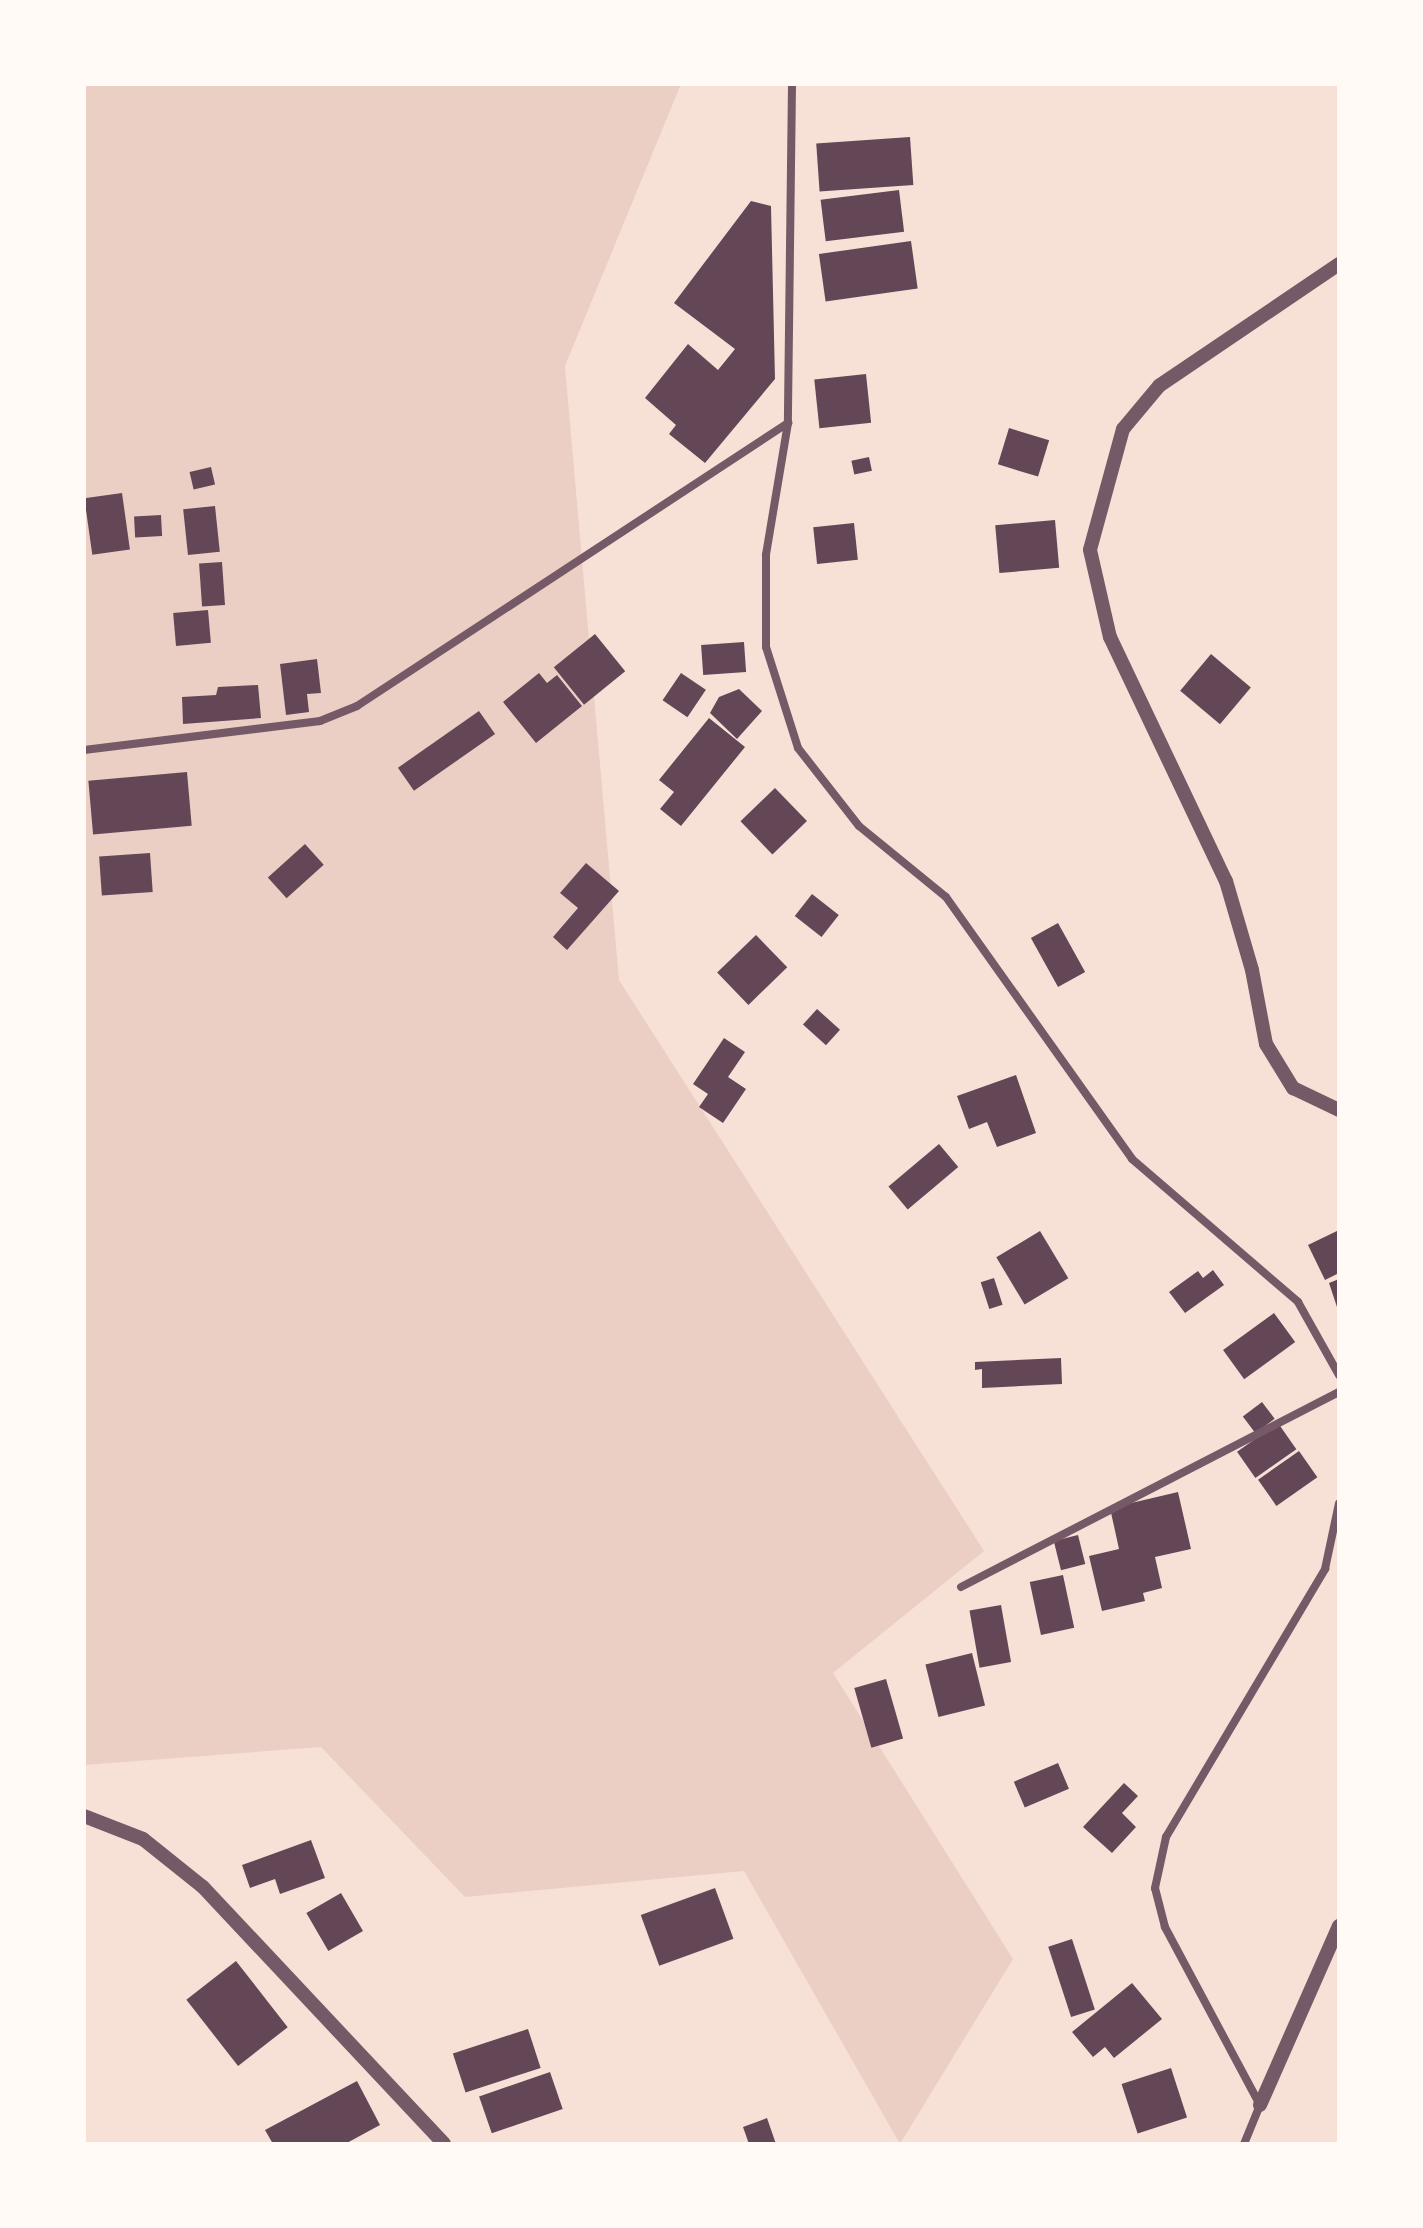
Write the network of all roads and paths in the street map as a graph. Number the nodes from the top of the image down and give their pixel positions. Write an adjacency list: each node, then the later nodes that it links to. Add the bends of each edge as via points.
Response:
1 (792, 84): 3 (street)
2 (1339, 264): 5 (street, via 1159,386 1123,429 1090,550 1110,637 1226,881 1252,970 1266,1044 1293,1088)
3 (788, 423): 4 (street, via 357,706 320,721); 6 (street, via 766,555 766,647 798,748 859,826 946,897 1132,1159 1298,1302)
4 (84, 750)
5 (1339, 1110)
6 (1339, 1375)
7 (1339, 1392): 9 (street)
8 (1339, 1503): 12 (street, via 1325,1569 1221,1736 1166,1837 1155,1888 1165,1927)
9 (961, 1587)
10 (84, 1816): 13 (street, via 143,1839 203,1887)
11 (1339, 1926): 12 (street)
12 (1260, 2105): 14 (street)
13 (444, 2144)
14 (1244, 2144)

